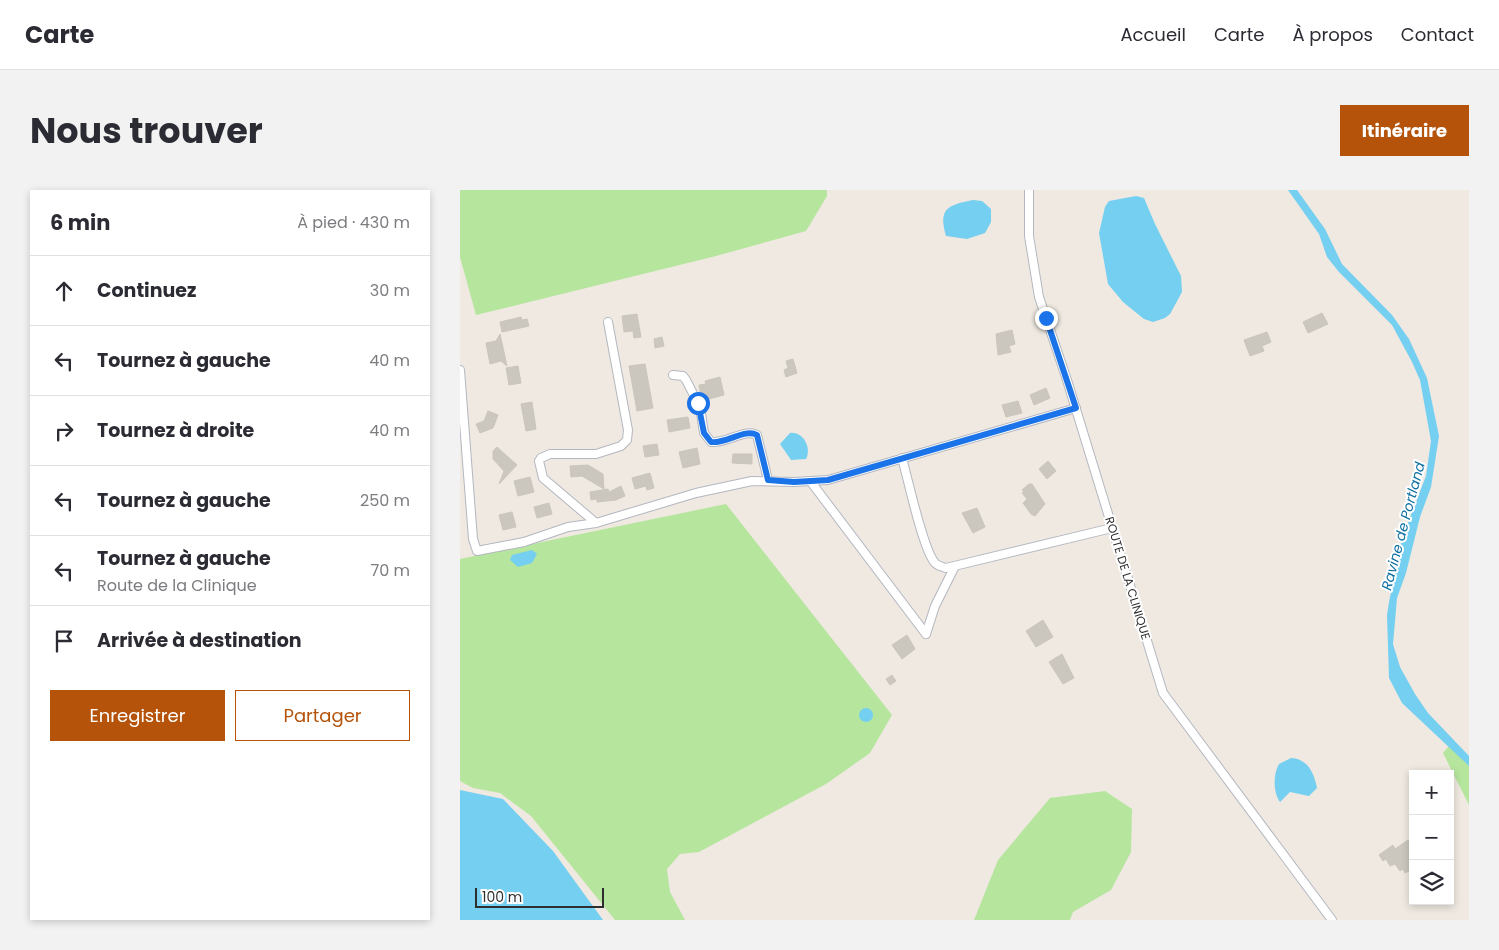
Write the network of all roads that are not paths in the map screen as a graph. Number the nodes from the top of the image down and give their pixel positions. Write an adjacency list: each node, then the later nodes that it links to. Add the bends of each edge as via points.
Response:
1 (1029, 190): 5 (street, ROUTE DE LA CLINIQUE, via 1029,236 1036,285)
2 (608, 322): 9 (street, via 628,430 627,440 621,446 596,454 550,454 539,461 543,478)
3 (460, 370): 9 (street, via 473,539 477,551)
4 (673, 375): 7 (street, via 682,376 688,383 700,408 704,433 711,442 751,433 757,435)
5 (1076, 408): 6 (street); 10 (street, ROUTE DE LA CLINIQUE)
6 (902, 458): 8 (street); 11 (street, via 931,556 940,567)
7 (768, 480): 8 (street); 9 (street, via 696,493)
8 (812, 482): 11 (street, via 926,634 935,606)
9 (596, 523)
10 (1112, 528): 11 (street); 12 (street, ROUTE DE LA CLINIQUE, via 1158,682 1167,701)
11 (955, 566)
12 (1332, 920)

